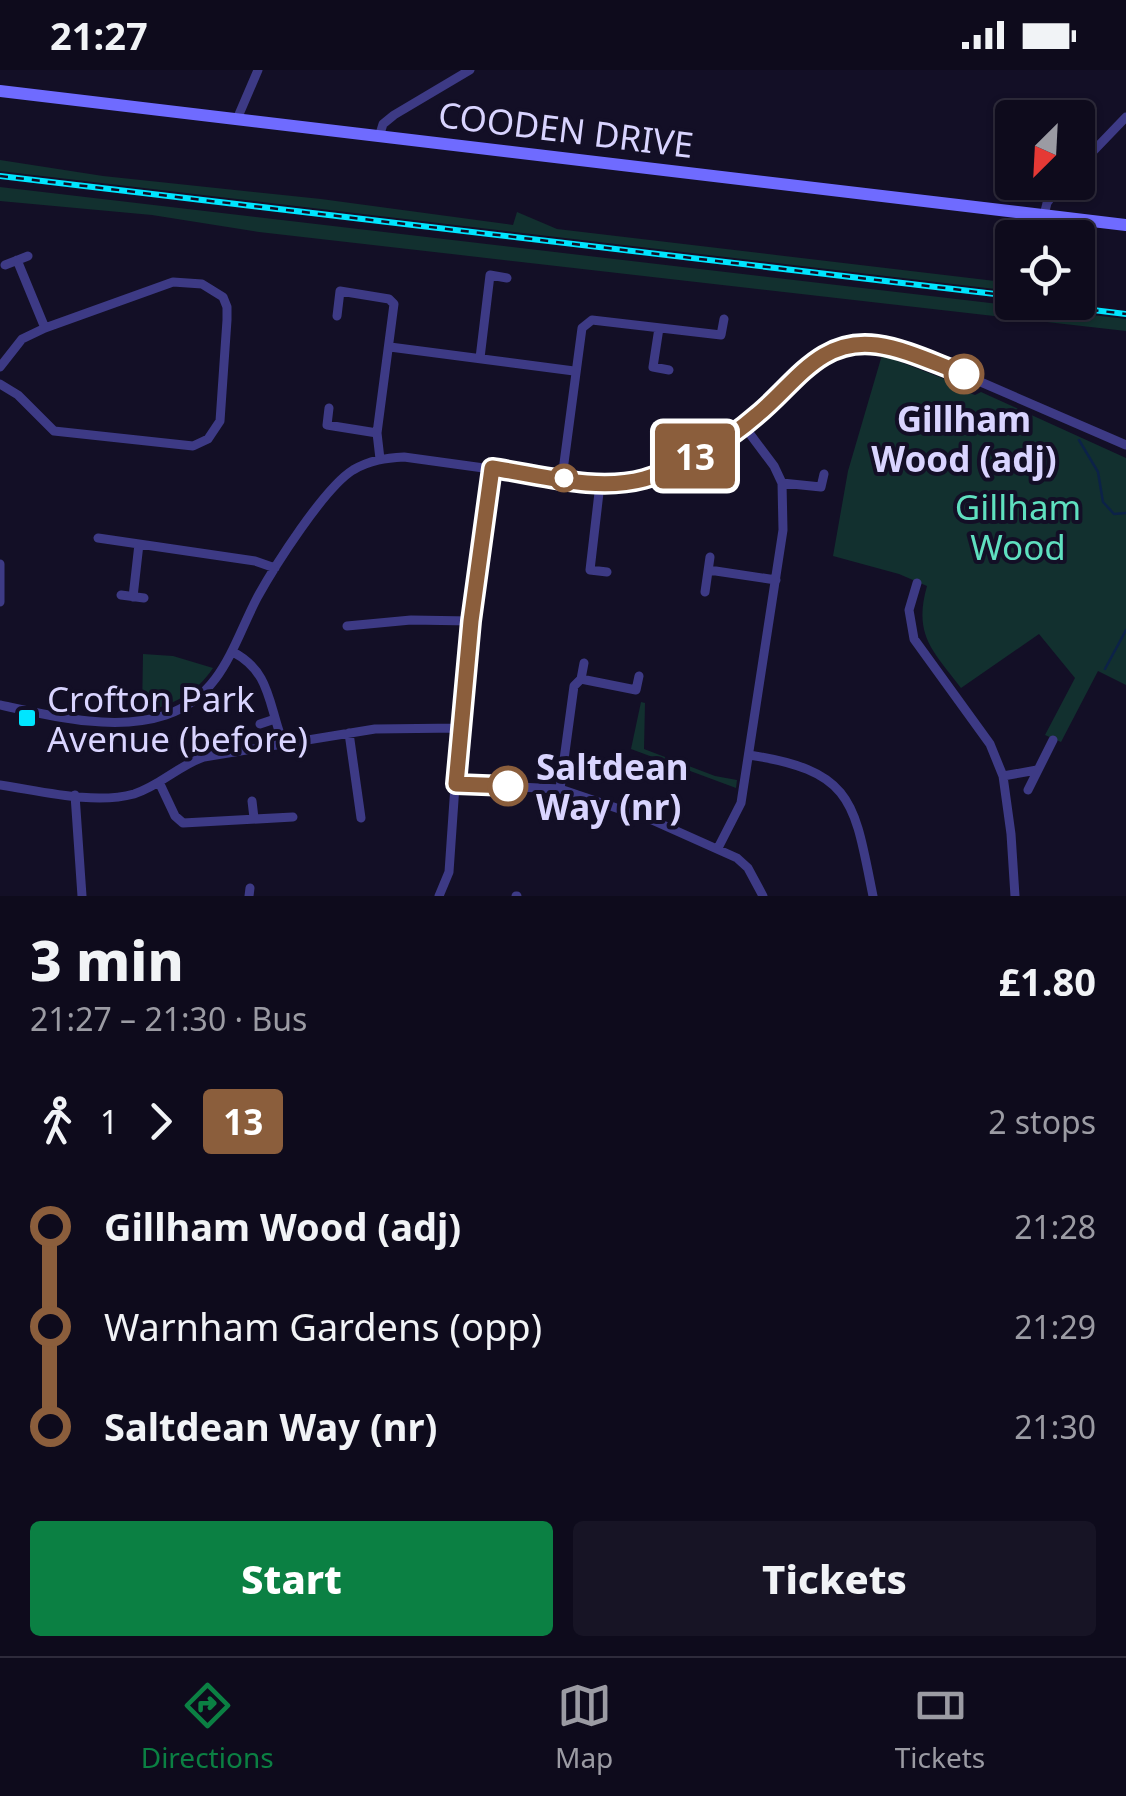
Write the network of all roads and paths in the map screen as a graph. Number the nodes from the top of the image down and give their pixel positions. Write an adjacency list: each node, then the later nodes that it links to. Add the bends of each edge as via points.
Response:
1 (258, 70): 5 (street)
2 (470, 70): 6 (street, via 394,114)
3 (0, 91): 5 (main road, COODEN DRIVE)
4 (1126, 118): 7 (street)
5 (238, 119): 6 (main road, COODEN DRIVE)
6 (379, 137): 9 (main road, COODEN DRIVE)
7 (1095, 150)
8 (1049, 200): 9 (street)
9 (1044, 215): 10 (main road, COODEN DRIVE)
10 (1126, 225)
11 (28, 256): 12 (street)
12 (18, 260): 13 (street); 17 (street)
13 (5, 265)
14 (507, 278): 20 (street, via 490,276)
15 (337, 316): 19 (street, via 340,291 390,299)
16 (724, 320): 18 (street, via 722,335)
17 (45, 328): 21 (street, via 22,338); 24 (street, via 173,282 216,290 227,306 214,432 193,446 67,434 46,426)
18 (659, 328): 22 (street, via 653,367); 23 (street, via 592,320 582,328)
19 (390, 347): 20 (street); 27 (street)
20 (480, 358): 23 (street)
21 (0, 367)
22 (669, 370)
23 (574, 371): 32 (street)
24 (0, 384)
25 (329, 408): 27 (street, via 326,425)
26 (744, 426): 28 (street, via 809,363 840,347 876,344); 33 (street, via 647,478); 34 (street)
27 (377, 433): 29 (street)
28 (1126, 445)
29 (380, 459): 30 (street); 39 (street, via 348,473)
30 (492, 468): 32 (street); 49 (street)
31 (824, 474): 34 (street, via 822,487)
32 (562, 478): 33 (street)
33 (600, 484): 41 (street, via 590,570)
34 (782, 484): 42 (street)
35 (98, 538): 36 (street)
36 (139, 544): 39 (street); 46 (street)
37 (710, 558): 40 (street)
38 (0, 564): 48 (street)
39 (275, 568): 51 (street)
40 (708, 570): 42 (street); 44 (street)
41 (606, 572)
42 (776, 580): 62 (street)
43 (918, 582): 64 (street, via 909,610 914,640 990,744)
44 (706, 592)
45 (121, 595): 46 (street)
46 (133, 597): 47 (street)
47 (144, 598)
48 (0, 602)
49 (471, 621): 50 (street, via 352,626); 58 (street)
50 (361, 640)
51 (233, 652): 55 (street, via 194,701 141,721); 56 (street, via 252,662 262,678)
52 (584, 663): 54 (street)
53 (639, 676): 54 (street, via 636,690)
54 (581, 679): 68 (street, via 574,686)
55 (0, 705)
56 (275, 720): 57 (street); 59 (street)
57 (260, 724)
58 (459, 728): 60 (street); 66 (street)
59 (279, 732)
60 (349, 734): 65 (street, via 204,757); 73 (street)
61 (1053, 740): 63 (street)
62 (750, 755): 77 (street, via 741,803); 81 (street, via 805,766 842,794 854,812)
63 (1037, 770): 64 (street); 69 (street)
64 (1002, 776): 82 (street)
65 (159, 782): 70 (street, via 122,796); 75 (street, via 184,823)
66 (456, 784): 68 (street); 79 (street, via 449,872)
67 (0, 785): 70 (street)
68 (560, 789): 77 (street)
69 (1028, 790)
70 (75, 795): 78 (street)
71 (252, 801): 75 (street)
72 (347, 807): 73 (street)
73 (360, 807): 76 (street)
74 (293, 817): 75 (street)
75 (254, 818)
76 (361, 818)
77 (718, 848): 80 (street, via 748,868)
78 (82, 896)
79 (439, 896)
80 (763, 896)
81 (873, 896)
82 (1015, 896)

